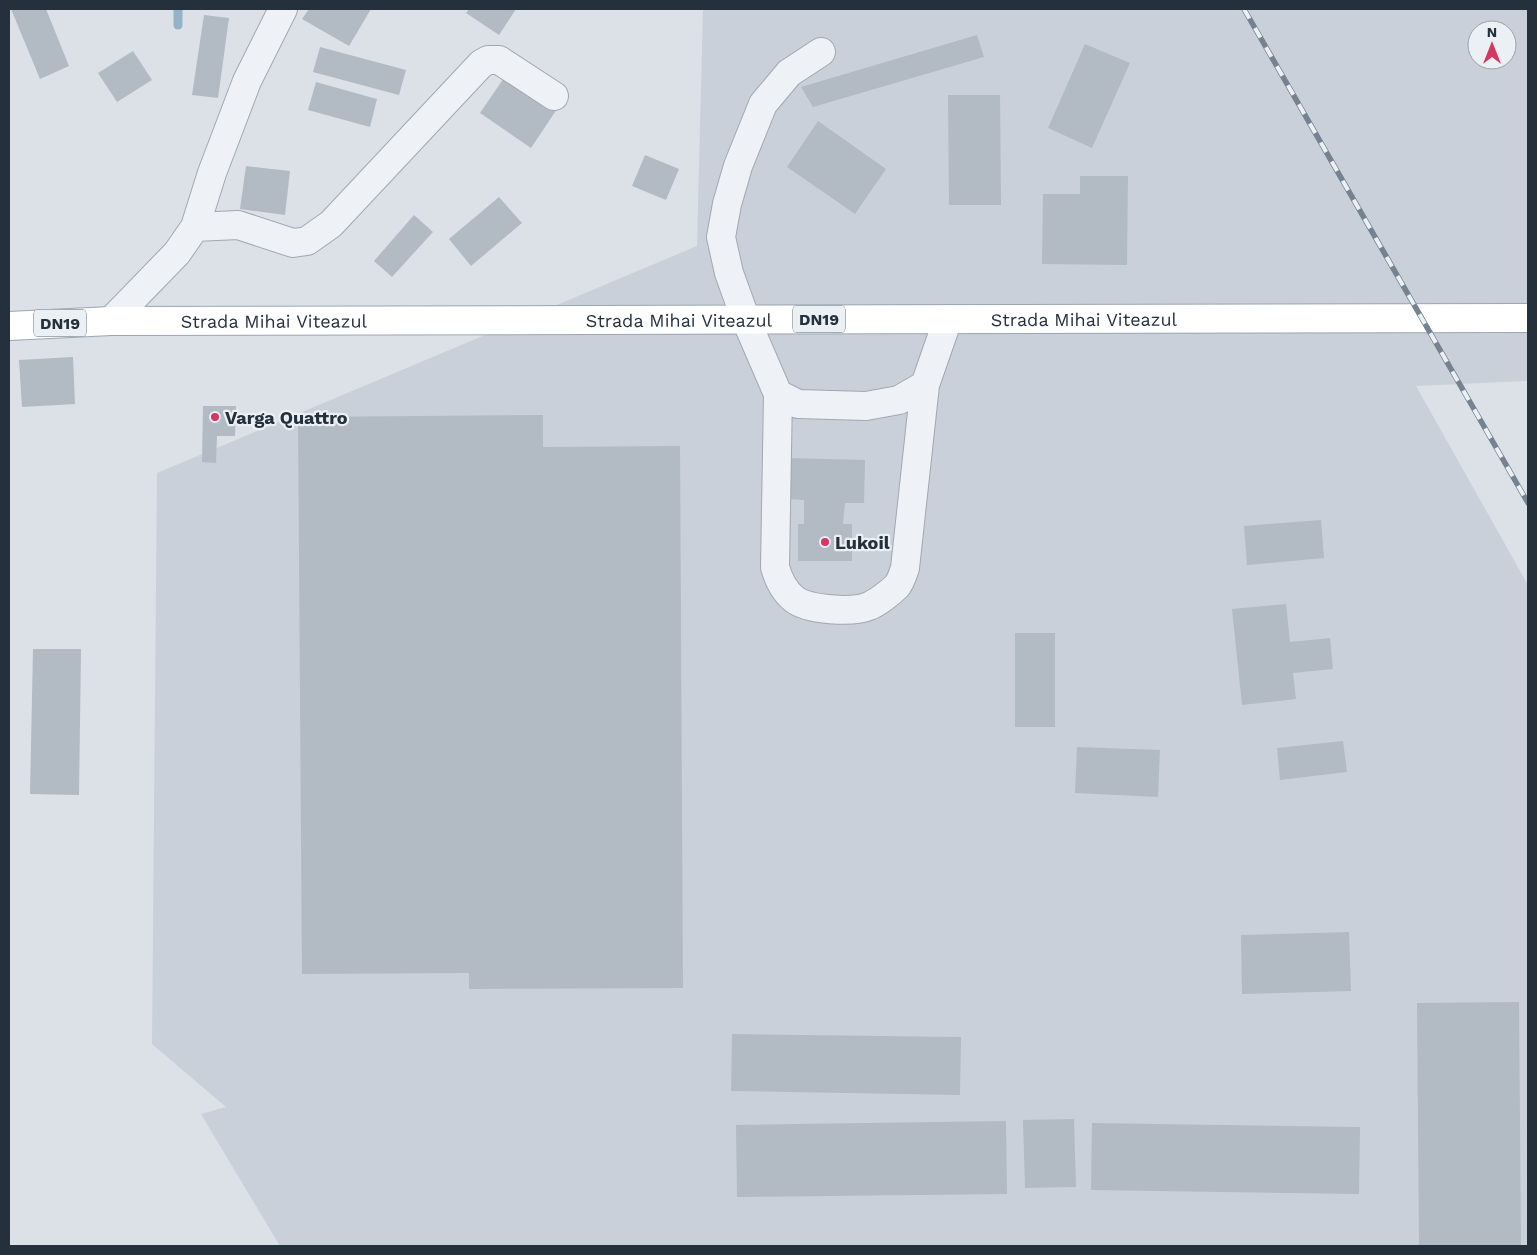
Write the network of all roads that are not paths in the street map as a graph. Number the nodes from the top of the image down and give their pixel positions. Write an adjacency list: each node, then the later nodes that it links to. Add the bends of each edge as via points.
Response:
1 (283, 9): 4 (street, via 247,81)
2 (821, 52): 7 (street, via 789,73 763,104 726,204 721,237 729,273)
3 (554, 96): 4 (street, via 499,60 488,60 331,224 307,241 293,243 238,225)
4 (195, 227): 8 (street, via 177,253)
5 (1528, 318): 6 (main road, Strada Mihai Viteazul / DN19)
6 (948, 319): 7 (main road, Strada Mihai Viteazul / DN19); 10 (street)
7 (746, 320): 8 (main road, Strada Mihai Viteazul / DN19); 11 (street)
8 (111, 321): 9 (main road, Strada Mihai Viteazul / DN19)
9 (9, 326)
10 (925, 385): 11 (street, via 899,400 866,406 798,404); 11 (street, via 905,568 897,585 880,599 868,607 843,610 817,609 794,600 779,581 775,567)
11 (778, 394)

